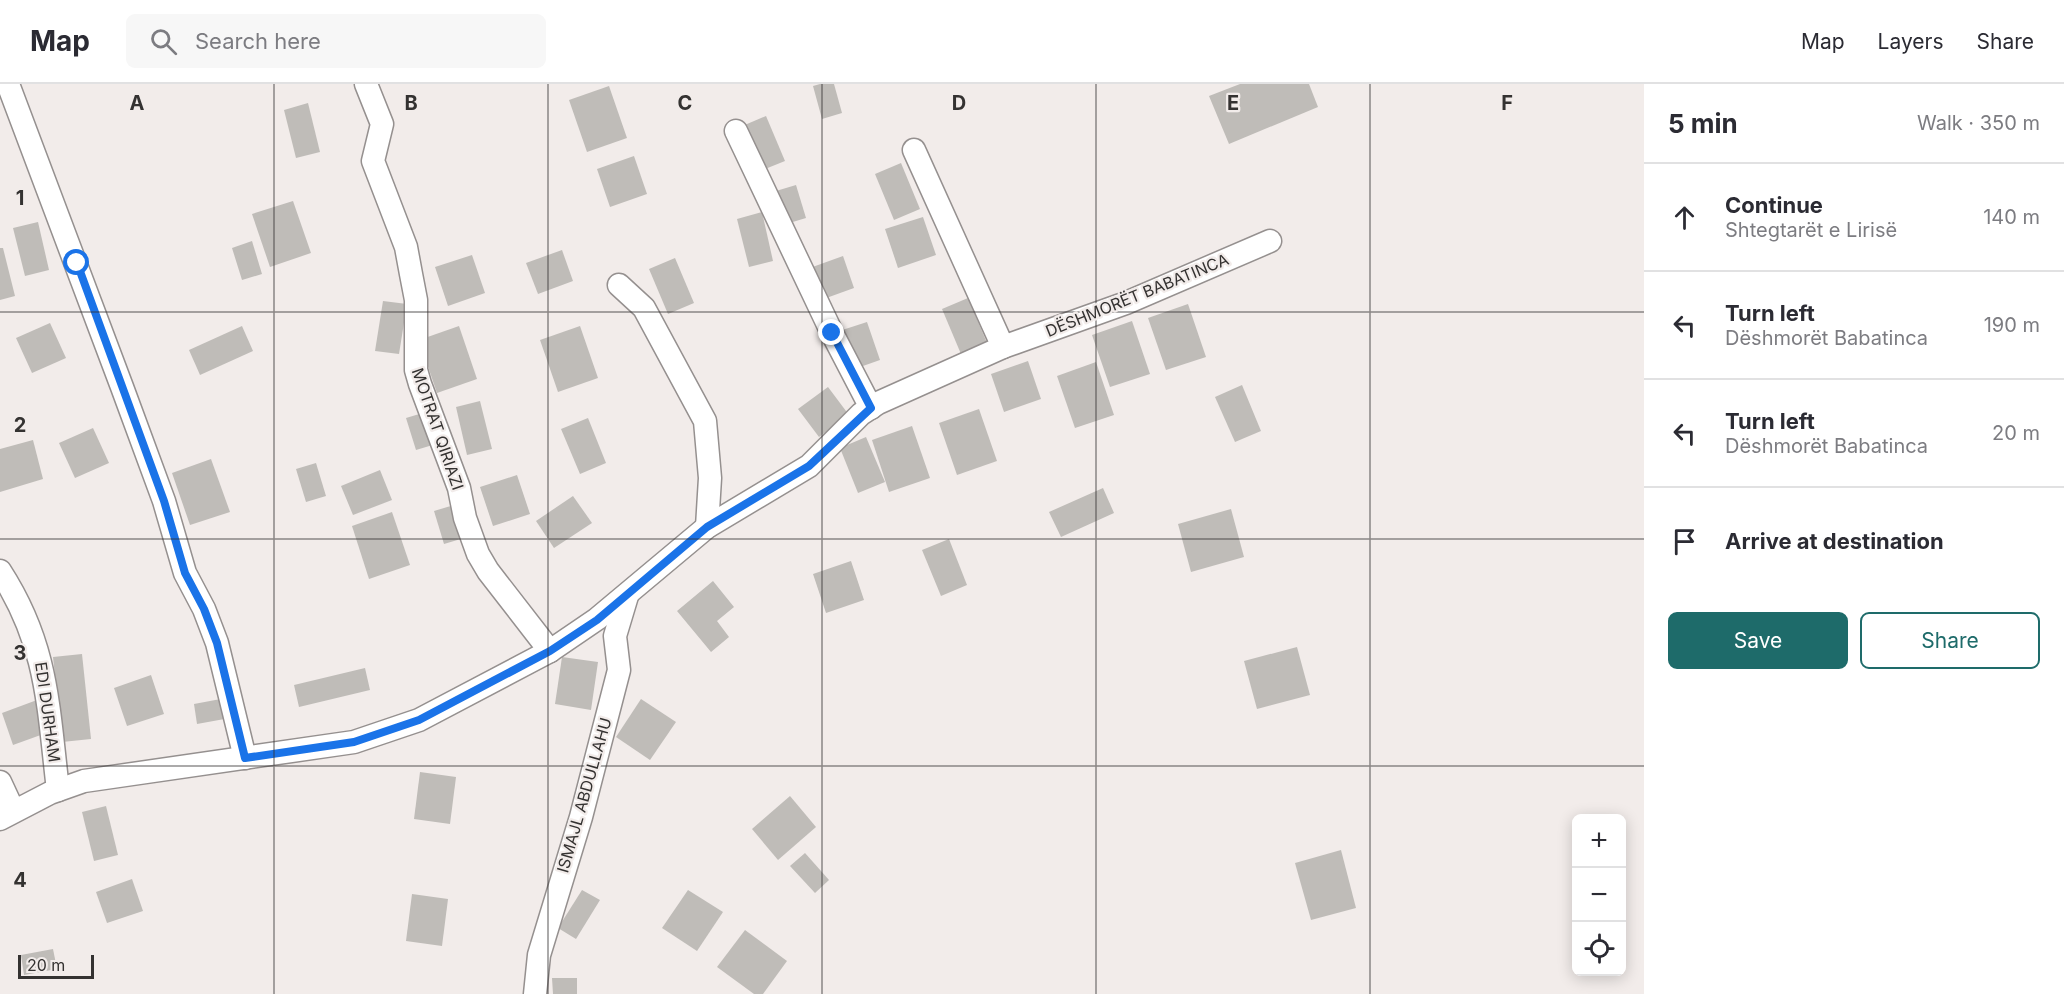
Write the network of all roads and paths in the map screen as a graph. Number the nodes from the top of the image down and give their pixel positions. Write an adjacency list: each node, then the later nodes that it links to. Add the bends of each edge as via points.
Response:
1 (8, 84): 13 (street, via 152,470 185,573 217,643)
2 (366, 84): 12 (street, MOTRAT QIRIAZI, via 382,123 373,161 406,247 416,300 416,370 420,384 459,488 478,554)
3 (736, 131): 8 (street)
4 (914, 150): 7 (street)
5 (1270, 241): 7 (street, DËSHMORËT BABATINCA, via 1126,303)
6 (619, 285): 9 (street, via 644,308 705,421 710,478)
7 (1003, 347): 8 (street, DËSHMORËT BABATINCA)
8 (871, 408): 9 (street, DËSHMORËT BABATINCA, via 809,466)
9 (707, 527): 11 (street, DËSHMORËT BABATINCA)
10 (0, 571): 15 (street, EDI DURHAM, via 19,600 44,669)
11 (627, 596): 12 (street, DËSHMORËT BABATINCA); 17 (street, ISMAJL ABDULLAHU, via 615,636 619,670 581,817 539,955)
12 (550, 651): 13 (street, DËSHMORËT BABATINCA, via 419,720 354,742)
13 (245, 758): 15 (street, DËSHMORËT BABATINCA, via 94,780)
14 (0, 782): 16 (street, DËSHMORËT BABATINCA)
15 (58, 790): 16 (street, DËSHMORËT BABATINCA)
16 (7, 815)
17 (535, 994)

